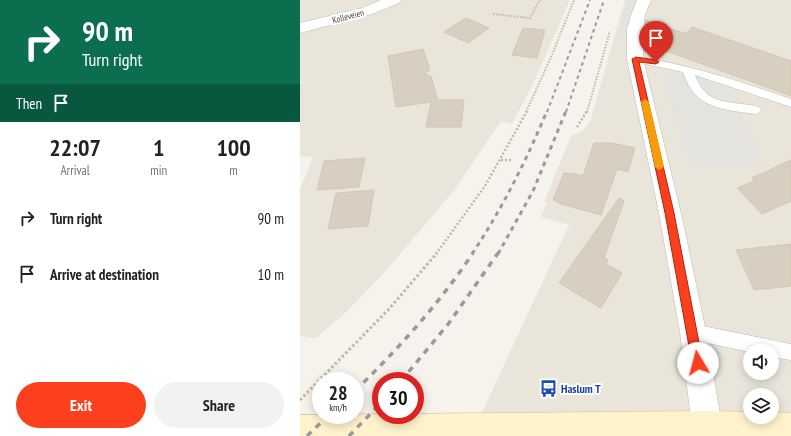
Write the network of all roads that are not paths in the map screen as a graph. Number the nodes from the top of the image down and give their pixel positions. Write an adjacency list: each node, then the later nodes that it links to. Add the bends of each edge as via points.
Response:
1 (394, 0): 3 (street, Kolleveien, via 367,11)
2 (644, 0): 4 (street, via 638,11 633,37)
3 (300, 28)
4 (636, 59): 5 (lane); 8 (street)
5 (688, 70): 6 (lane); 7 (lane, via 699,94 708,100 722,105)
6 (791, 103)
7 (756, 110)
8 (693, 332): 9 (lane); 10 (street)
9 (791, 352)
10 (707, 426): 11 (main road); 13 (main road)
11 (791, 428)
12 (300, 430): 13 (main road)
13 (431, 433)

